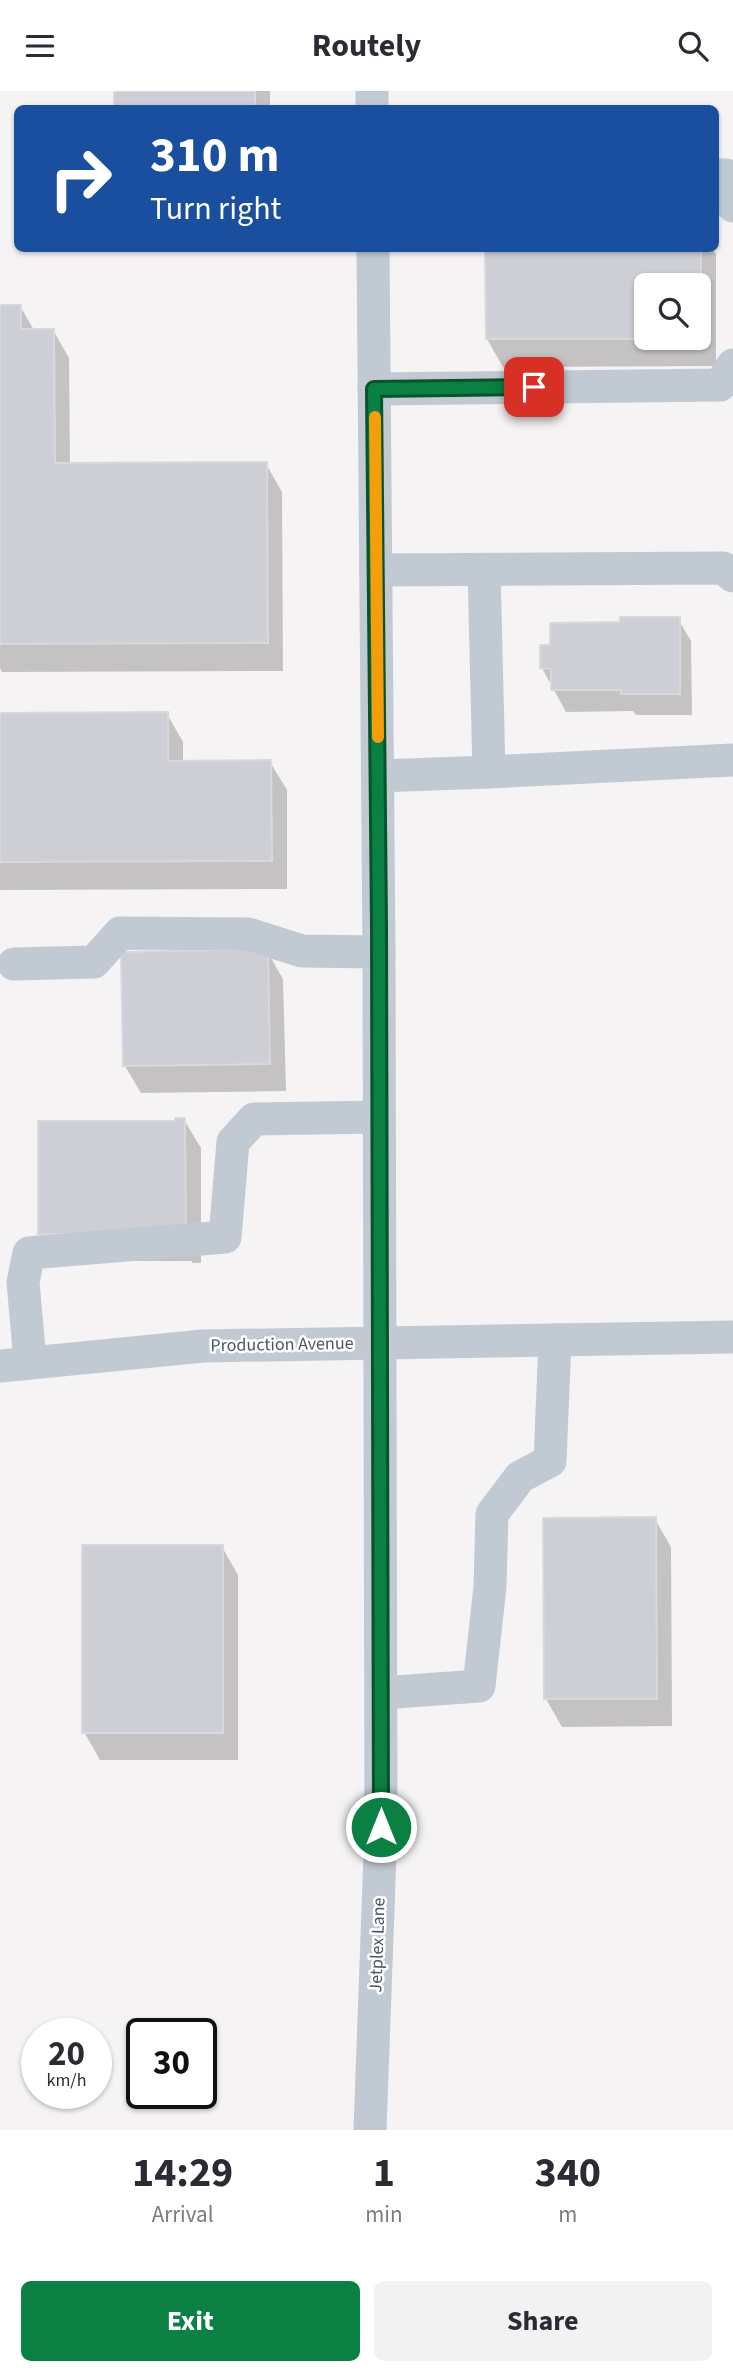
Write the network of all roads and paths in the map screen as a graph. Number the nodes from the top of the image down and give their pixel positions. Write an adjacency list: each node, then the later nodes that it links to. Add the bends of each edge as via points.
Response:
1 (719, 175): 2 (street, via 726,175)
2 (733, 206)
3 (373, 252): 5 (street, Jetplex Lane)
4 (733, 365): 5 (street, via 720,384)
5 (374, 389): 6 (street, Jetplex Lane)
6 (376, 570): 7 (street); 11 (street, Jetplex Lane)
7 (484, 570): 8 (street, via 723,568); 10 (street)
8 (733, 576)
9 (733, 759): 10 (street)
10 (489, 772): 11 (street)
11 (378, 776): 12 (street, Jetplex Lane)
12 (379, 952): 13 (street, via 302,951 248,934 120,933 94,962); 14 (street, Jetplex Lane)
13 (14, 964)
14 (379, 1117): 17 (street, Jetplex Lane); 18 (street, via 254,1119 233,1142 225,1237 29,1253)
15 (733, 1338): 16 (street, Production Avenue)
16 (555, 1340): 17 (street, Production Avenue); 19 (street, via 550,1461 520,1477 492,1514 490,1587 479,1686)
17 (379, 1342): 18 (street, Production Avenue, via 203,1346); 19 (street, Jetplex Lane)
18 (15, 1364)
19 (381, 1693): 20 (street, Jetplex Lane)
20 (370, 2130)

